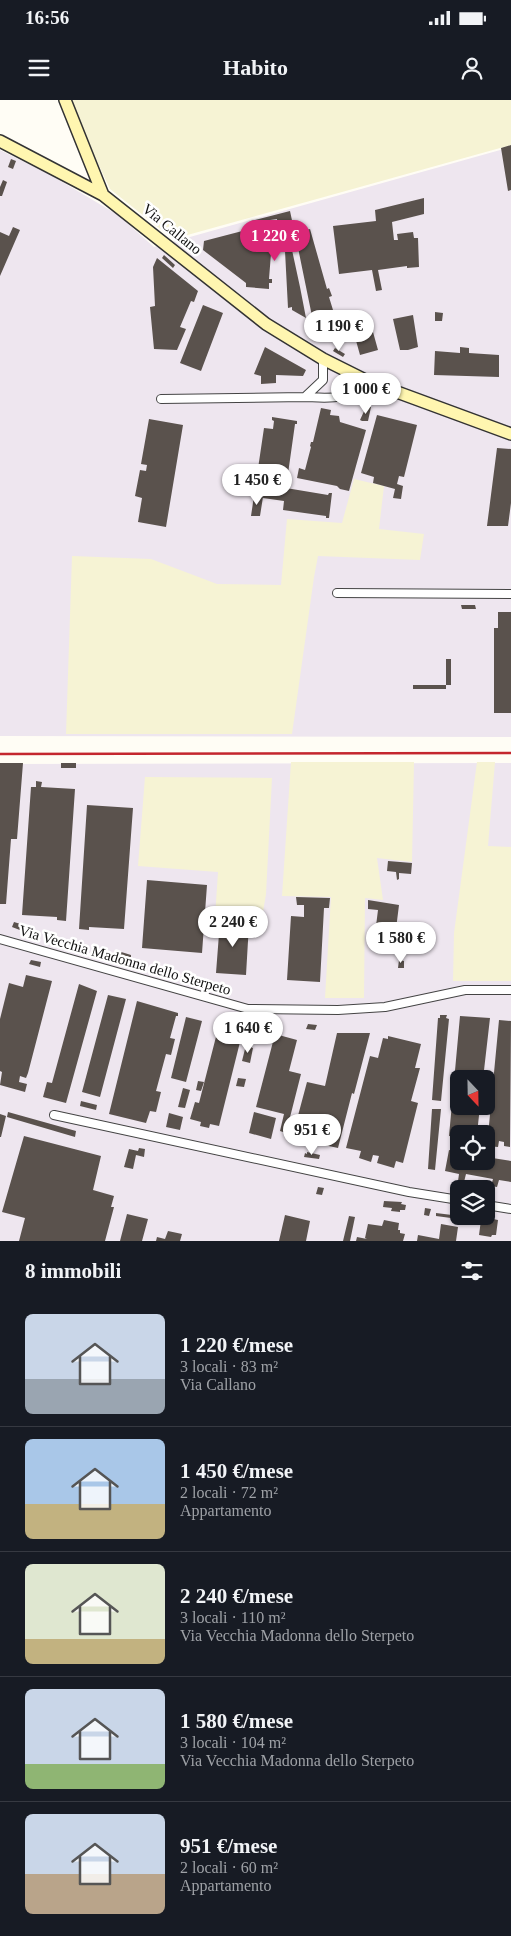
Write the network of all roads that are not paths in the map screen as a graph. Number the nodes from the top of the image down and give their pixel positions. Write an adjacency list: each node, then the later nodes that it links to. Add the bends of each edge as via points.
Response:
1 (65, 100): 3 (street)
2 (0, 141): 3 (street, Via Callano)
3 (103, 195): 4 (street, Via Callano, via 266,324)
4 (323, 359): 5 (street, Via Callano); 6 (street, via 323,380)
5 (367, 381): 6 (street, via 345,396); 8 (street, Via Callano)
6 (305, 397): 7 (street)
7 (161, 399)
8 (511, 434)
9 (337, 593): 10 (street)
10 (511, 594)
11 (0, 939): 12 (street, Via Vecchia Madonna dello Sterpeto, via 248,1009 385,1007 465,990)
12 (511, 990)
13 (54, 1115): 14 (street)
14 (450, 1199)
15 (495, 1206): 16 (street)
16 (511, 1209)

